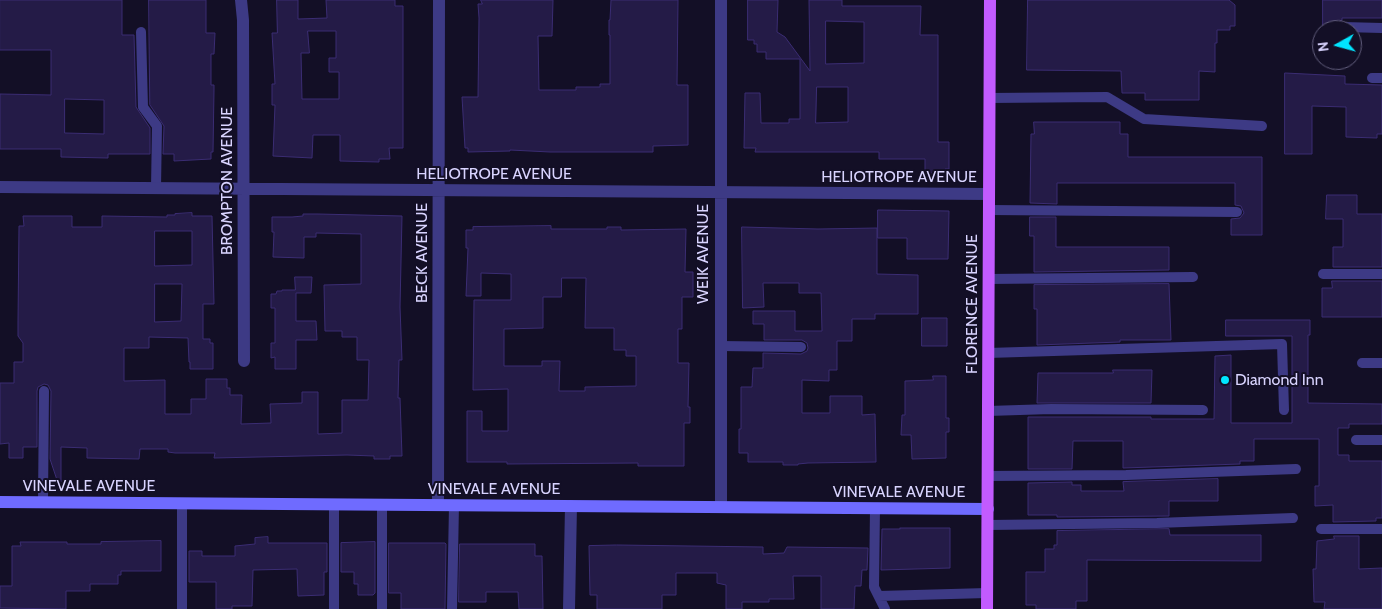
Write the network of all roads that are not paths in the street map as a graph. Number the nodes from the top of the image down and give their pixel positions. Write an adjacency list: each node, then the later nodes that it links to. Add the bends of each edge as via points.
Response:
1 (241, 0): 12 (street, BROMPTON AVENUE)
2 (439, 0): 13 (street, BECK AVENUE)
3 (721, 0): 14 (street, WEIK AVENUE)
4 (990, 0): 8 (main road, FLORENCE AVENUE)
5 (1362, 27): 6 (lane)
6 (1382, 28)
7 (141, 32): 11 (lane, via 143,107 157,126)
8 (989, 98): 9 (lane, via 1107,97 1144,119); 15 (main road, FLORENCE AVENUE)
9 (1262, 126)
10 (0, 187): 11 (street, HELIOTROPE AVENUE)
11 (156, 188): 12 (street, HELIOTROPE AVENUE)
12 (243, 189): 13 (street, HELIOTROPE AVENUE); 25 (street, BROMPTON AVENUE)
13 (438, 190): 14 (street, HELIOTROPE AVENUE); 41 (street, BECK AVENUE)
14 (720, 192): 15 (street, HELIOTROPE AVENUE); 22 (street, WEIK AVENUE)
15 (989, 194): 16 (main road, FLORENCE AVENUE)
16 (989, 210): 17 (lane); 21 (main road, FLORENCE AVENUE)
17 (1237, 212)
18 (1323, 274): 19 (lane)
19 (1382, 274)
20 (1193, 277): 21 (lane)
21 (988, 280): 24 (main road, FLORENCE AVENUE)
22 (720, 346): 23 (lane); 44 (street, WEIK AVENUE)
23 (801, 347)
24 (988, 353): 30 (lane, via 1282,344); 31 (main road, FLORENCE AVENUE)
25 (244, 361)
26 (1362, 363): 27 (lane)
27 (1382, 363)
28 (44, 391): 37 (lane)
29 (1203, 410): 31 (lane)
30 (1284, 410)
31 (988, 411): 35 (main road, FLORENCE AVENUE)
32 (1356, 440): 33 (lane)
33 (1382, 440)
34 (1296, 470): 35 (lane)
35 (988, 476): 46 (main road, FLORENCE AVENUE)
36 (0, 502): 37 (street, VINEVALE AVENUE)
37 (43, 502): 38 (street, VINEVALE AVENUE)
38 (182, 503): 39 (street, VINEVALE AVENUE); 53 (lane)
39 (334, 504): 40 (street, VINEVALE AVENUE); 54 (lane)
40 (382, 504): 41 (street, VINEVALE AVENUE); 55 (lane)
41 (438, 505): 42 (street, VINEVALE AVENUE)
42 (454, 505): 43 (street, VINEVALE AVENUE); 56 (lane)
43 (571, 506): 44 (street, VINEVALE AVENUE); 57 (street)
44 (721, 507): 45 (street, VINEVALE AVENUE)
45 (875, 508): 46 (street, VINEVALE AVENUE); 52 (lane, via 874,586)
46 (988, 509): 48 (main road, FLORENCE AVENUE)
47 (1293, 518): 48 (lane)
48 (987, 524): 51 (main road, FLORENCE AVENUE)
49 (1320, 529): 50 (lane)
50 (1382, 529)
51 (987, 593): 52 (lane); 59 (main road, FLORENCE AVENUE)
52 (879, 596): 58 (lane)
53 (182, 609)
54 (334, 609)
55 (382, 609)
56 (452, 609)
57 (569, 609)
58 (885, 609)
59 (987, 609)

